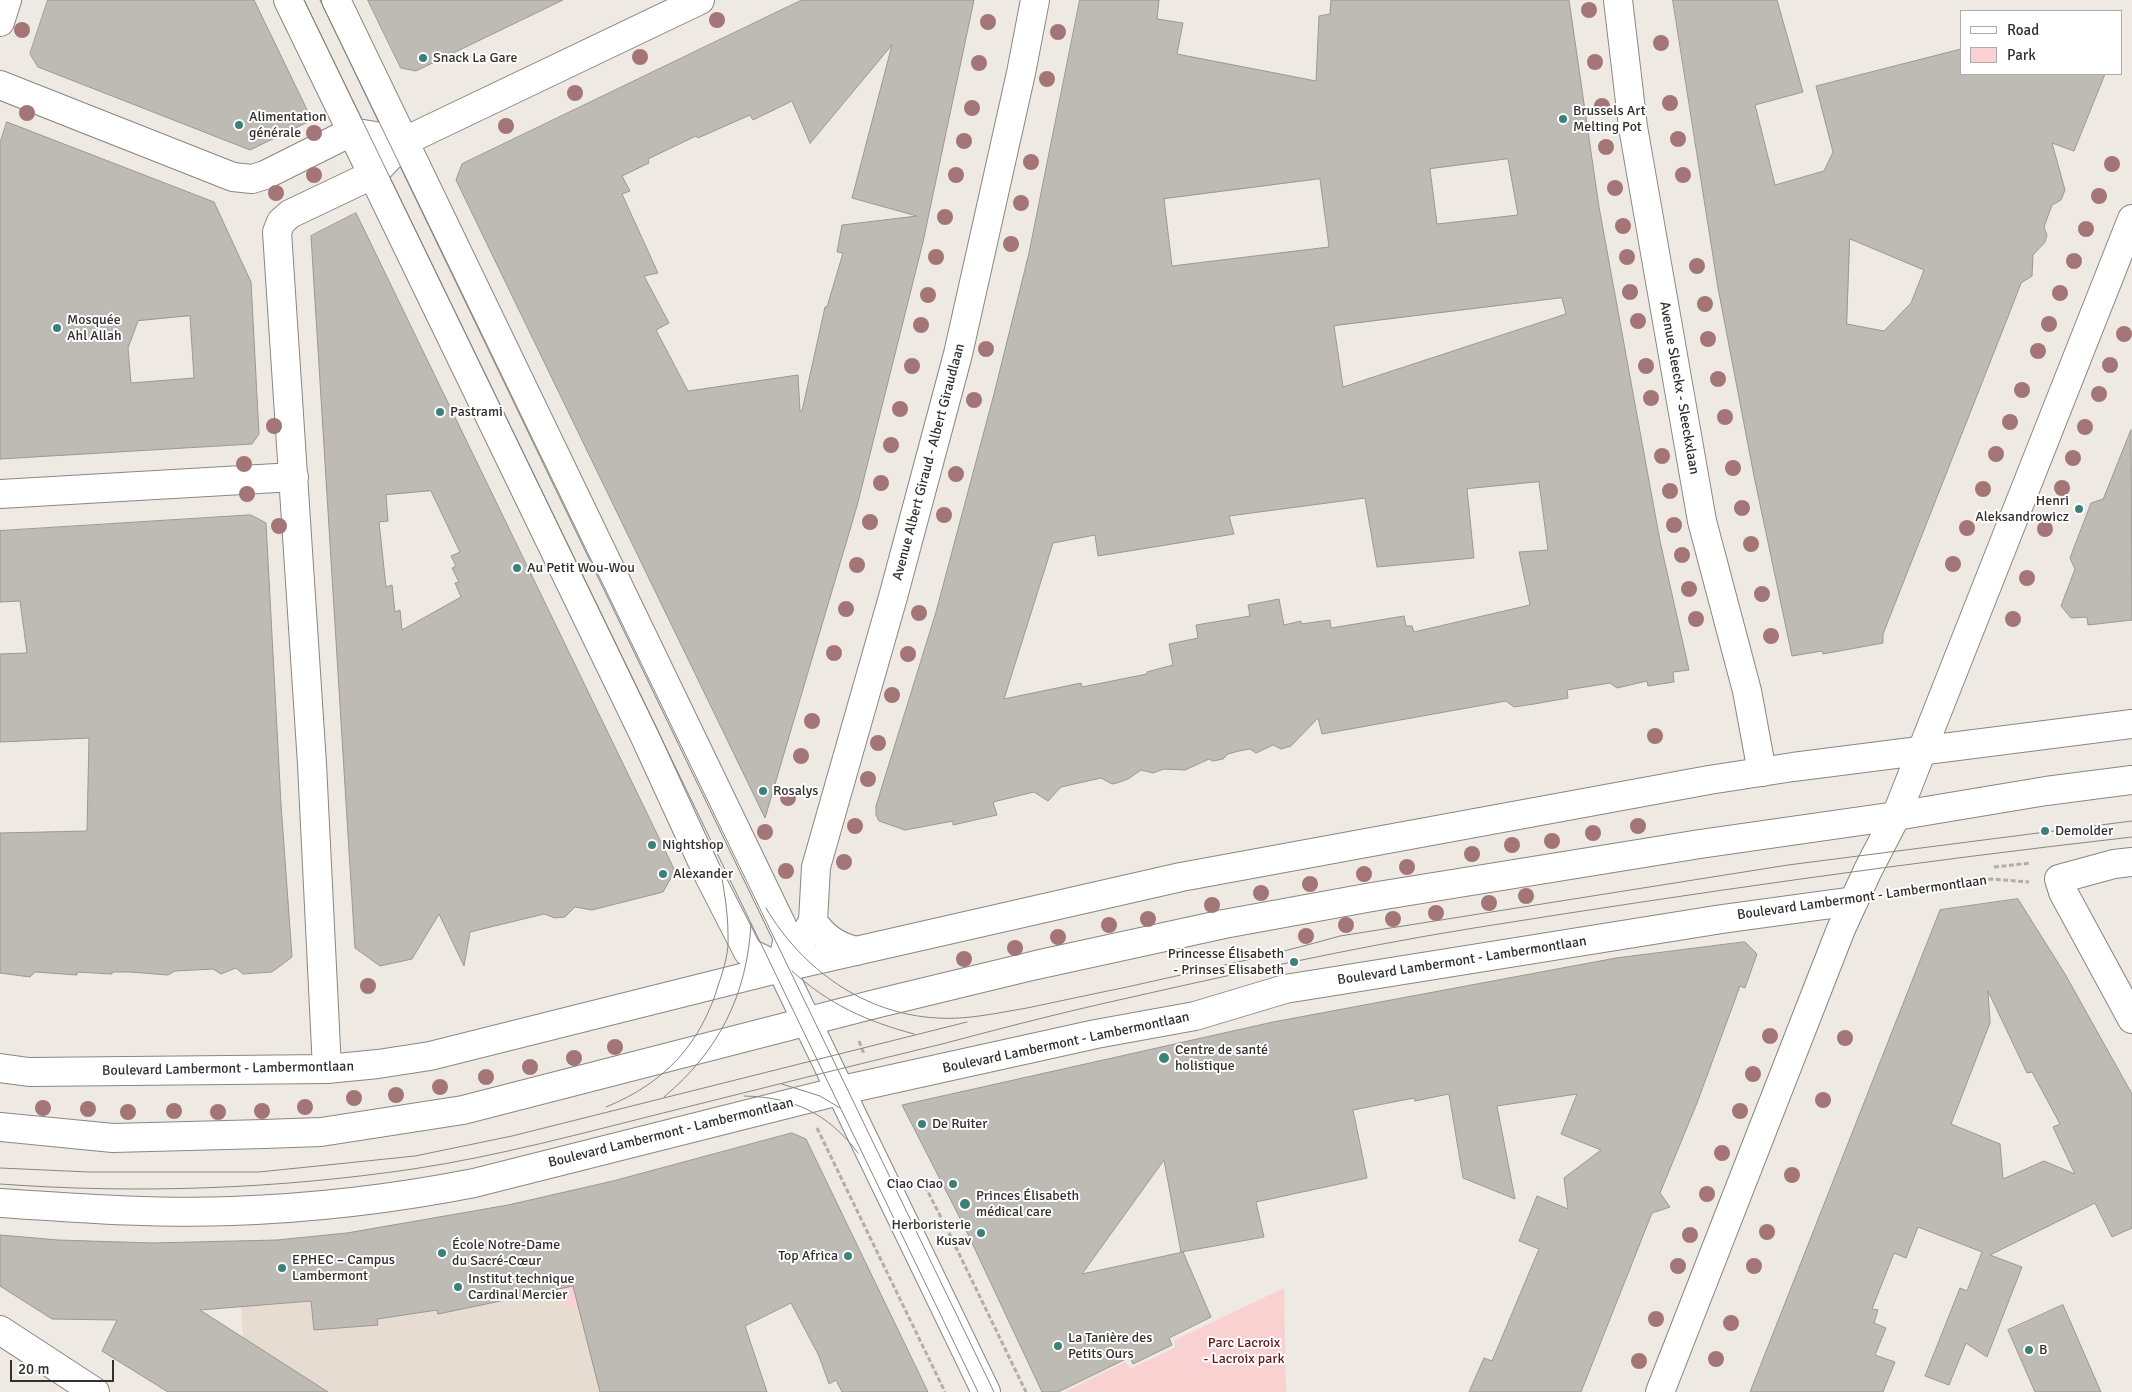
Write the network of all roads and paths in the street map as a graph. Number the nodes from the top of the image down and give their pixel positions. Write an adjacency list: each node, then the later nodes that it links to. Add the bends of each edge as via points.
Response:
1 (7, 0): 7 (street)
2 (288, 0): 9 (street)
3 (336, 0): 10 (street)
4 (700, 0): 10 (street)
5 (1035, 0): 23 (street, Avenue Albert Giraud - Albert Giraudlaan, via 958,354 816,867)
6 (1618, 0): 17 (street, Avenue Sleeckx - Sleeckxlaan, via 1633,127 1702,520 1747,691)
7 (0, 22)
8 (0, 85): 9 (street, via 232,177 252,179 265,175)
9 (351, 132): 10 (street); 11 (street)
10 (405, 141): 11 (street); 25 (street, via 788,938)
11 (372, 175): 13 (street, via 290,214 281,222 278,232); 25 (street, via 748,952)
12 (2132, 219): 16 (street)
13 (294, 477): 14 (street); 30 (street)
14 (0, 494)
15 (2132, 724): 16 (street, Boulevard Lambermont - Lambermontlaan)
16 (1920, 752): 17 (street, Boulevard Lambermont - Lambermontlaan); 19 (street)
17 (1762, 772): 24 (street, Boulevard Lambermont - Lambermontlaan, via 1191,876)
18 (2132, 780): 19 (street, via 2046,790)
19 (1896, 816): 22 (street); 26 (street, via 1720,841 1224,924)
20 (2132, 862): 21 (street)
21 (2059, 879): 22 (path, Boulevard Lambermont - Lambermontlaan, via 2026,883 1991,880); 27 (street)
22 (1854, 901): 31 (street, Boulevard Lambermont - Lambermontlaan, via 1722,918 1285,989 1195,1016 1096,1034); 42 (street)
23 (813, 921): 24 (street, via 820,932 838,946); 25 (street, Avenue Albert Giraud - Albert Giraudlaan)
24 (856, 951): 25 (street, Boulevard Lambermont - Lambermontlaan)
25 (781, 968): 28 (street); 30 (street, Boulevard Lambermont - Lambermontlaan, via 430,1056)
26 (848, 1011): 28 (street); 31 (path)
27 (2132, 1019)
28 (806, 1021): 32 (street); 34 (street, via 463,1110 322,1132 113,1138)
29 (0, 1068): 30 (street, Boulevard Lambermont - Lambermontlaan, via 29,1072)
30 (327, 1069)
31 (875, 1083): 32 (street, Boulevard Lambermont - Lambermontlaan)
32 (840, 1091): 33 (street, Boulevard Lambermont - Lambermontlaan); 40 (street)
33 (804, 1100): 36 (street, Boulevard Lambermont - Lambermontlaan, via 474,1184 362,1202 230,1211 105,1210); 39 (path)
34 (0, 1127)
35 (920, 1179): 41 (path)
36 (0, 1204)
37 (0, 1330): 38 (street)
38 (94, 1392)
39 (945, 1392)
40 (986, 1392)
41 (1026, 1392)
42 (1660, 1392)

